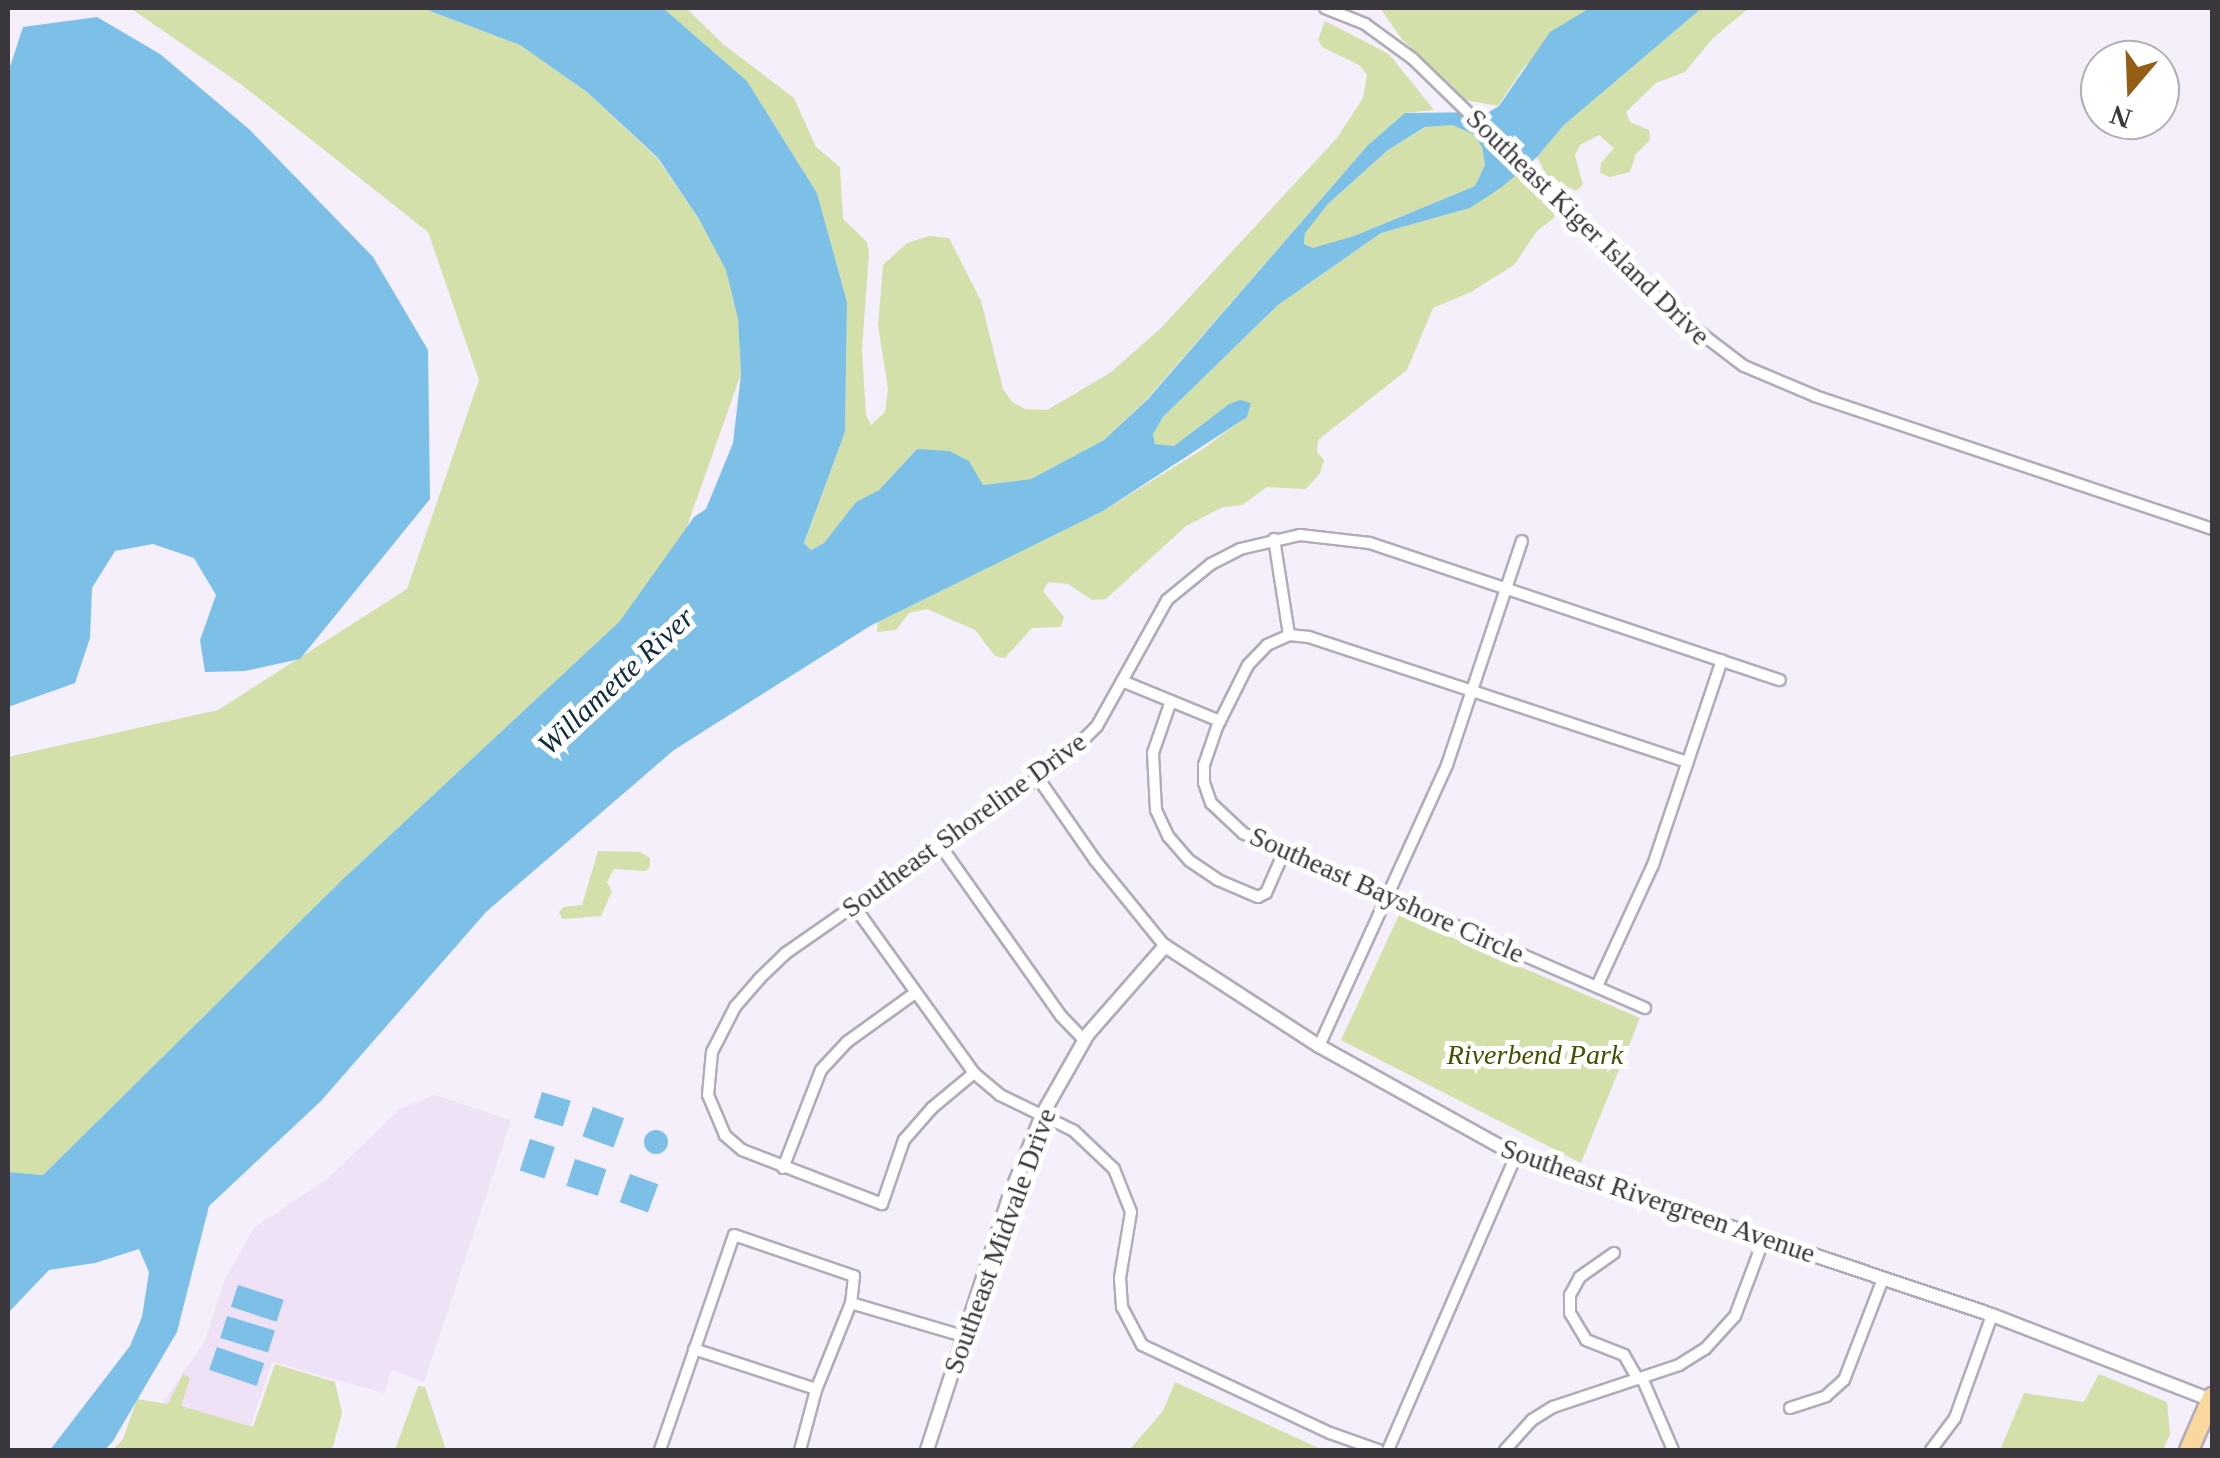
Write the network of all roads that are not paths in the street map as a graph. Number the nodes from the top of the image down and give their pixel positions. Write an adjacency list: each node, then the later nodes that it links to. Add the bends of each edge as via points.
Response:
1 (1325, 8): 2 (street, Southeast Kiger Island Drive, via 1365,24 1412,59 1689,326 1744,366 1814,396)
2 (2212, 530)
3 (1274, 540): 5 (street, Southeast Shoreline Drive, via 1330,536 1370,542); 6 (street); 9 (street, Southeast Shoreline Drive, via 1211,564 1167,600)
4 (1522, 541): 5 (street)
5 (1507, 587): 7 (street, Southeast Shoreline Drive); 10 (street)
6 (1290, 635): 10 (street); 12 (street, Southeast Bayshore Circle, via 1248,664)
7 (1722, 660): 8 (street, Southeast Shoreline Drive); 13 (street)
8 (1780, 680)
9 (1122, 681): 11 (street); 14 (street, Southeast Shoreline Drive, via 1097,726)
10 (1472, 692): 13 (street); 17 (street)
11 (1170, 701): 12 (street); 16 (street, via 1153,753 1156,810 1168,836 1204,871 1258,897 1266,894)
12 (1220, 721): 16 (street, Southeast Bayshore Circle, via 1204,765 1212,803 1242,833)
13 (1688, 762): 20 (street, via 1652,865)
14 (1038, 778): 15 (street, Southeast Shoreline Drive); 19 (street, Southeast Rivergreen Avenue)
15 (940, 845): 18 (street, Southeast Shoreline Drive); 23 (street)
16 (1284, 852): 17 (street, Southeast Bayshore Circle)
17 (1388, 898): 20 (street, Southeast Bayshore Circle); 24 (street)
18 (854, 906): 21 (street); 28 (street, Southeast Shoreline Drive, via 759,979 712,1052 708,1095 724,1134)
19 (1165, 946): 23 (street, Southeast Midvale Drive); 24 (street, Southeast Rivergreen Avenue)
20 (1597, 986): 22 (street, Southeast Bayshore Circle)
21 (915, 993): 25 (street); 28 (street, via 847,1042 822,1070)
22 (1645, 1008)
23 (1084, 1040): 26 (street, Southeast Midvale Drive)
24 (1319, 1046): 27 (street, Southeast Rivergreen Avenue)
25 (974, 1073): 26 (street); 28 (street, Southeast Shoreline Drive, via 904,1140 882,1204)
26 (1042, 1114): 34 (street, Southeast Midvale Drive); 43 (street, via 1093,1145 1123,1183 1131,1226 1120,1294 1142,1346)
27 (1516, 1155): 29 (street, Southeast Rivergreen Avenue); 44 (street)
28 (782, 1168)
29 (1764, 1239): 31 (street, Southeast Rivergreen Avenue); 36 (street, via 1728,1326 1692,1358)
30 (1614, 1253): 36 (street, via 1580,1277 1570,1294 1570,1313 1586,1340 1624,1355)
31 (1882, 1279): 33 (street, Southeast Rivergreen Avenue); 39 (street, via 1844,1380 1826,1396)
32 (851, 1303): 34 (street); 35 (street, via 854,1276 734,1235); 37 (street)
33 (1992, 1316): 38 (street, Southeast Rivergreen Avenue); 47 (street, via 1955,1418)
34 (963, 1336): 42 (street, Southeast Midvale Drive)
35 (694, 1349): 37 (street); 40 (street)
36 (1640, 1379): 45 (street, via 1553,1406); 46 (street)
37 (816, 1389): 41 (street)
38 (2212, 1399): 48 (highway)
39 (1790, 1408)
40 (661, 1450)
41 (800, 1450)
42 (927, 1450)
43 (1378, 1450)
44 (1388, 1450)
45 (1505, 1450)
46 (1673, 1450)
47 (1931, 1450)
48 (2189, 1450)

